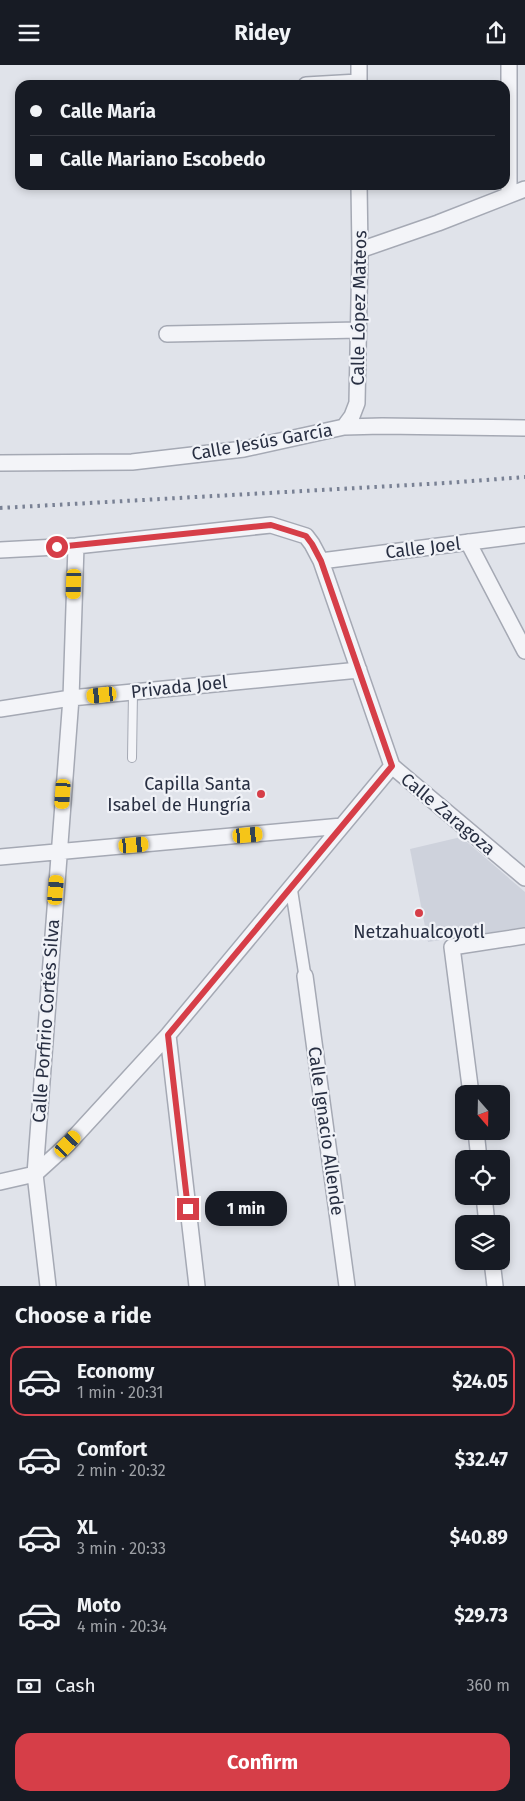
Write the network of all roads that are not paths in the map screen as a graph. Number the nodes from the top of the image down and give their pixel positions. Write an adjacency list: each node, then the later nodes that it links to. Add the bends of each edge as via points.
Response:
1 (359, 65): 3 (street)
2 (509, 65): 4 (street)
3 (358, 80)
4 (509, 80)
5 (525, 189): 8 (street)
6 (360, 190): 9 (street, Calle López Mateos)
7 (509, 190): 8 (street)
8 (509, 194): 9 (street)
9 (360, 250): 10 (street, Calle López Mateos)
10 (358, 330): 11 (street); 12 (street, Calle López Mateos, via 357,403)
11 (167, 333)
12 (344, 427): 13 (street, Calle Jesús García); 14 (street, Calle Jesús García, via 244,449 132,462)
13 (525, 428)
14 (0, 463)
15 (525, 535): 16 (street, Calle Joel)
16 (468, 542): 19 (street, Calle Joel); 20 (street)
17 (76, 545): 18 (street); 19 (street, Calle Zaragoza, via 271,525 306,536); 23 (street, Calle Porfirio Cortés Silva)
18 (0, 550)
19 (321, 561): 21 (street, Calle Zaragoza)
20 (525, 651)
21 (359, 670): 22 (street, Privada Joel); 26 (street, Calle Zaragoza)
22 (133, 692): 23 (street, Privada Joel); 25 (lane)
23 (70, 698): 24 (street, Privada Joel); 28 (street, Calle Porfirio Cortés Silva)
24 (0, 709)
25 (132, 758)
26 (392, 766): 27 (street); 30 (street, Calle Zaragoza)
27 (342, 826): 28 (street); 31 (street)
28 (59, 852): 29 (street); 36 (street, Calle Porfirio Cortés Silva)
29 (0, 857)
30 (525, 878)
31 (291, 887): 33 (street); 34 (street)
32 (525, 936): 35 (street, via 452,947)
33 (305, 976): 41 (street, Calle Ignacio Allende)
34 (168, 1035): 36 (street, via 68,1144); 40 (street)
35 (470, 1085)
36 (35, 1174): 37 (street); 39 (street, Calle Porfirio Cortés Silva)
37 (0, 1182)
38 (493, 1270): 42 (street)
39 (48, 1286)
40 (197, 1286)
41 (347, 1286)
42 (495, 1286)

